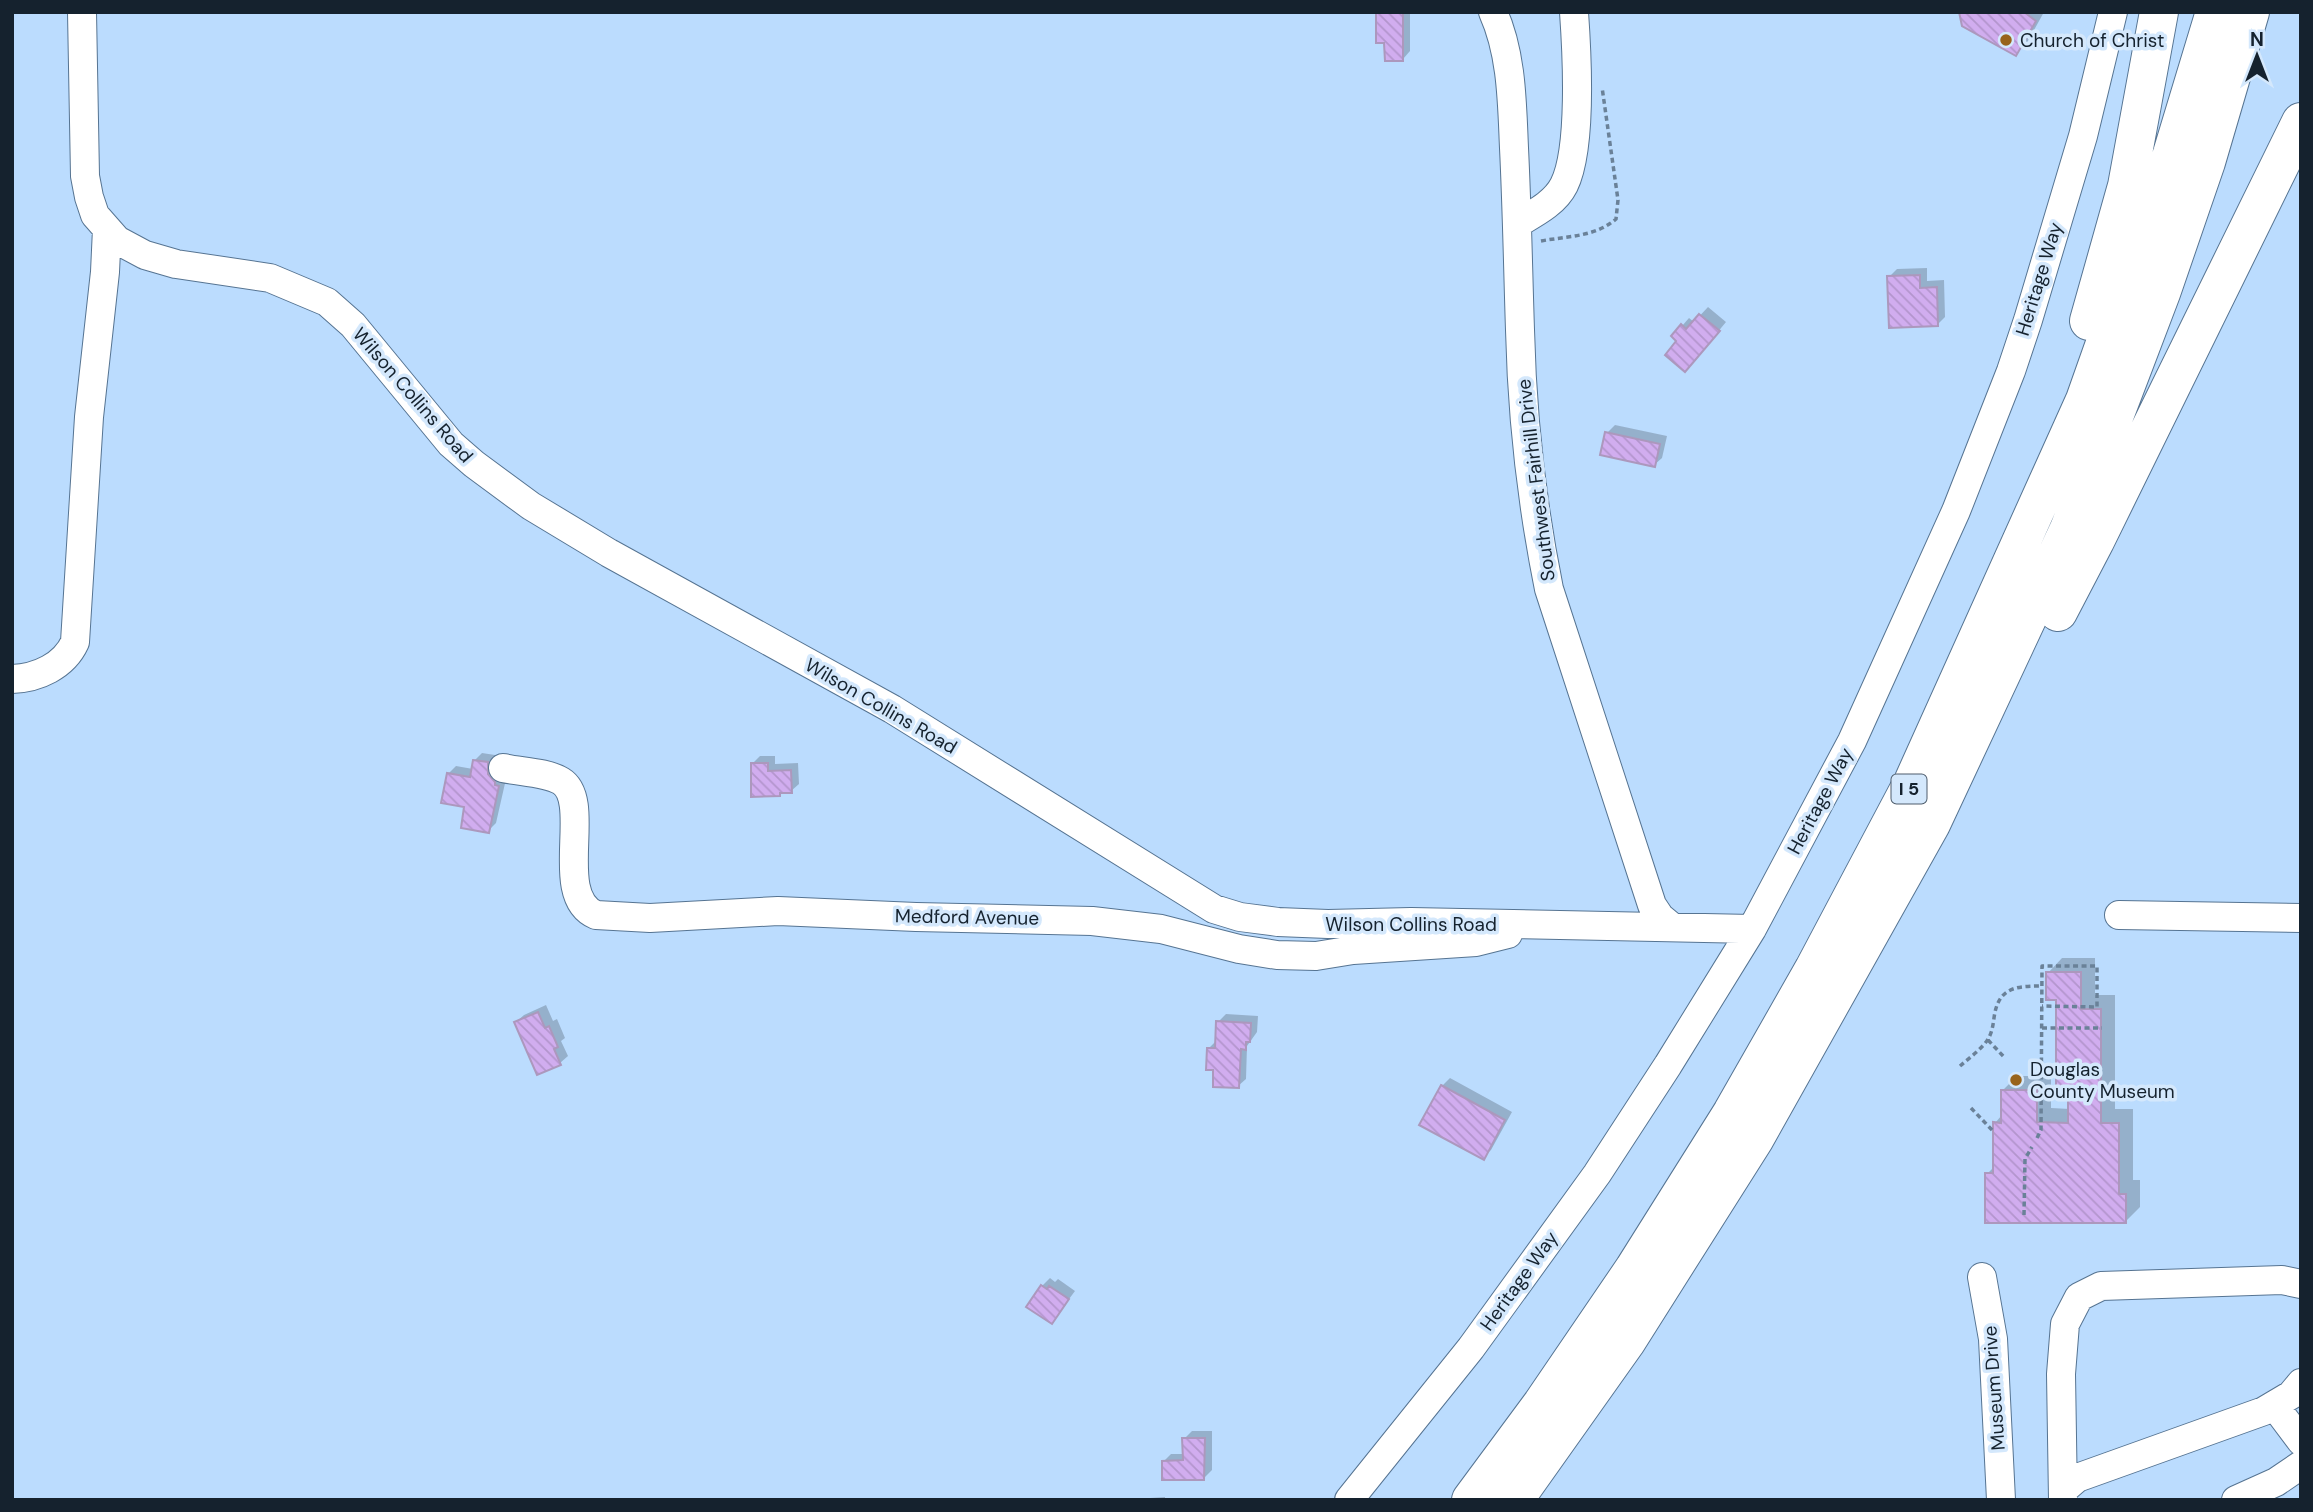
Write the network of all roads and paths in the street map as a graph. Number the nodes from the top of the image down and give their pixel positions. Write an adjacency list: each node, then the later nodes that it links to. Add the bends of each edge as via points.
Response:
1 (82, 12): 10 (street, Wilson Collins Road, via 85,176 96,215)
2 (1493, 12): 9 (street, Southwest Fairhill Drive, via 1508,71)
3 (1574, 12): 9 (street, via 1576,92 1571,165 1563,187 1544,208)
4 (2113, 12): 19 (street, Heritage Way, via 2083,136 2028,320 1956,511 1852,741)
5 (2159, 12): 11 (highway, via 2127,186)
6 (2215, 12): 11 (highway, I 5, via 2172,153 2095,373)
7 (2250, 12): 14 (highway, I 5, via 2206,162 2112,422 2069,530)
8 (2301, 122): 14 (highway, via 2064,600 2020,683)
9 (1518, 223): 18 (street, Southwest Fairhill Drive, via 1527,438 1549,589 1653,905)
10 (107, 229): 12 (street, via 75,642 69,656 56,666); 17 (street, Wilson Collins Road, via 145,255 270,278 327,302 353,325 451,444 531,506 892,709 1214,909 1278,922)
11 (2025, 531): 40 (highway, I 5, via 1913,782 1732,1113 1634,1269)
12 (12, 679)
13 (503, 768): 17 (street, Medford Avenue, via 561,781 570,790 577,893 584,907 596,915 650,918 778,911 1091,921 1161,929 1278,956 1476,942)
14 (1931, 824): 41 (highway, I 5, via 1755,1138 1626,1342)
15 (2119, 915): 16 (street)
16 (2301, 918)
17 (1537, 924): 18 (street, Wilson Collins Road)
18 (1672, 927): 19 (street, Wilson Collins Road)
19 (1752, 929): 39 (street, Heritage Way, via 1597,1174 1471,1348)
20 (2042, 986): 21 (path); 21 (path, via 2042,966 2097,966 2097,1007); 24 (path, via 2021,986 2001,997)
21 (2042, 1006): 22 (path)
22 (2042, 1028): 23 (path); 29 (path, via 2041,1130)
23 (2102, 1028)
24 (1988, 1040): 25 (path); 26 (path)
25 (2005, 1058)
26 (1960, 1066)
27 (1971, 1108): 28 (path)
28 (1993, 1131)
29 (2037, 1138)
30 (2032, 1147): 31 (path, via 2025,1159)
31 (2024, 1215)
32 (1982, 1277): 42 (street, Museum Drive, via 1993,1339)
33 (2301, 1284): 38 (street, via 2282,1280 2101,1286 2079,1297 2064,1324)
34 (2301, 1383): 35 (street)
35 (2274, 1405): 36 (street); 38 (street, via 2077,1478)
36 (2301, 1441)
37 (2301, 1465): 43 (street)
38 (2063, 1495)
39 (1349, 1500)
40 (1471, 1500)
41 (1514, 1500)
42 (2001, 1500)
43 (2236, 1500)

